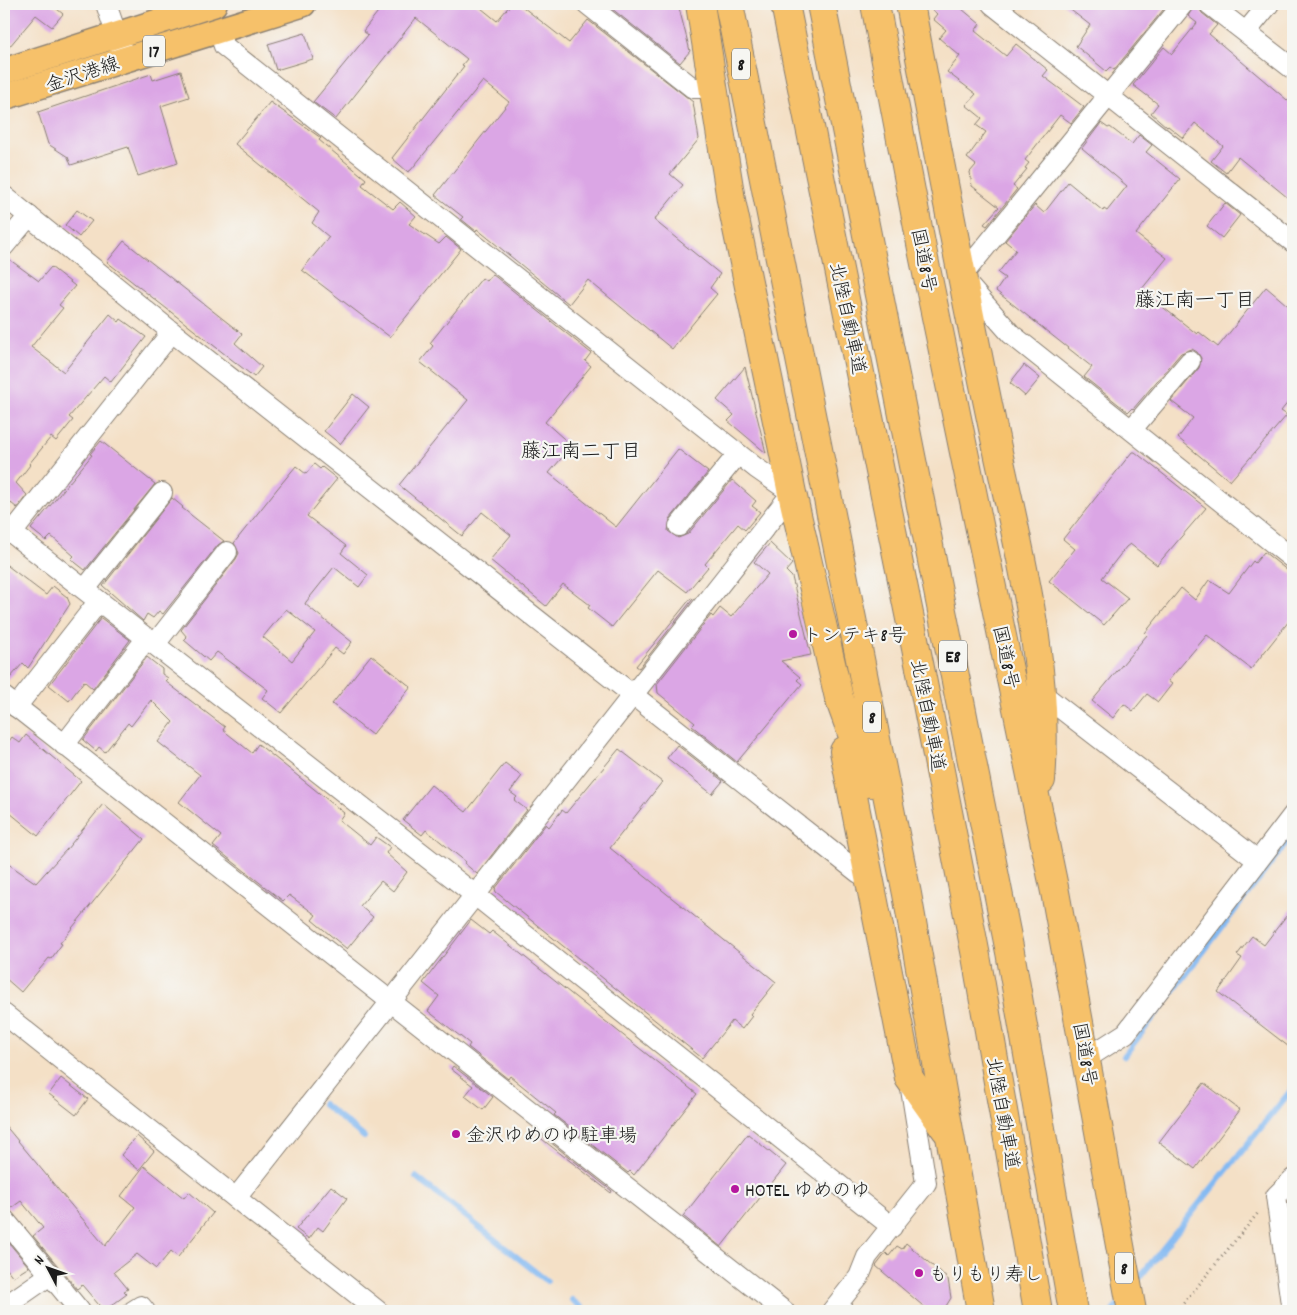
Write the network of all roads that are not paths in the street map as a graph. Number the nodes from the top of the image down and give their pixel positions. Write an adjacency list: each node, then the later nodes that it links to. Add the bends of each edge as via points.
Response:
1 (106, 4): 17 (street)
2 (214, 4): 17 (main road, 金沢港線 / 17)
3 (303, 4): 15 (main road, 金沢港線 / 17)
4 (587, 4): 21 (street, via 693,88)
5 (700, 4): 21 (highway)
6 (729, 4): 50 (highway, 8)
7 (784, 4): 70 (highway, 北陸自動車道 / E8, via 972,936)
8 (822, 4): 71 (highway, 北陸自動車道 / E8, via 1003,913)
9 (875, 4): 46 (highway, 国道8号 / 8)
10 (910, 4): 28 (highway)
11 (992, 4): 23 (street)
12 (1183, 4): 23 (street)
13 (1210, 4): 16 (street)
14 (1269, 4): 16 (street)
15 (219, 32): 18 (main road, 金沢港線 / 17); 32 (street, via 224,46)
16 (1246, 32): 19 (street)
17 (116, 34): 18 (street); 20 (main road, 金沢港線 / 17)
18 (125, 59): 22 (main road, 金沢港線 / 17)
19 (1293, 69)
20 (4, 71)
21 (712, 88): 34 (highway, via 731,200)
22 (4, 97)
23 (1107, 97): 26 (street); 28 (street)
24 (4, 196): 25 (street)
25 (29, 216): 27 (street); 29 (street)
26 (1293, 242)
27 (4, 246)
28 (961, 277): 31 (street, via 1011,334); 41 (highway, via 1031,611)
29 (172, 332): 36 (street); 42 (street)
30 (1190, 361): 31 (street)
31 (1132, 429): 38 (street)
32 (738, 454): 34 (street); 35 (street)
33 (162, 493): 39 (street)
34 (792, 493): 42 (street); 43 (highway)
35 (679, 526)
36 (7, 534): 39 (street)
37 (227, 552): 40 (street)
38 (1293, 559)
39 (92, 595): 40 (street); 44 (street)
40 (151, 641): 45 (street); 51 (street)
41 (1041, 693): 46 (highway, via 1044,738); 48 (street)
42 (633, 694): 49 (street, via 859,873); 51 (street)
43 (839, 698): 49 (highway, via 840,737); 50 (highway)
44 (10, 702): 45 (street)
45 (64, 745): 52 (street)
46 (1038, 809): 54 (highway, 国道8号 / 8)
47 (1293, 815): 48 (street)
48 (1257, 860): 54 (street, via 1126,1033)
49 (868, 871): 55 (highway)
50 (907, 894): 56 (highway, 8)
51 (475, 895): 52 (street); 60 (street)
52 (391, 1002): 58 (street); 67 (street)
53 (4, 1014): 58 (street)
54 (1087, 1058): 72 (highway, 国道8号 / 8)
55 (909, 1078): 56 (highway); 60 (street, via 926,1183)
56 (950, 1135): 69 (highway, 8)
57 (1293, 1179): 73 (street, via 1276,1196)
58 (236, 1198): 66 (street)
59 (4, 1219): 61 (street)
60 (892, 1227): 68 (street)
61 (50, 1275): 62 (street); 63 (street)
62 (4, 1308)
63 (80, 1311)
64 (133, 1311): 65 (street, via 141,1306)
65 (145, 1311)
66 (378, 1311)
67 (784, 1311)
68 (832, 1311)
69 (981, 1311)
70 (1038, 1311)
71 (1073, 1311)
72 (1132, 1311)
73 (1292, 1311)

